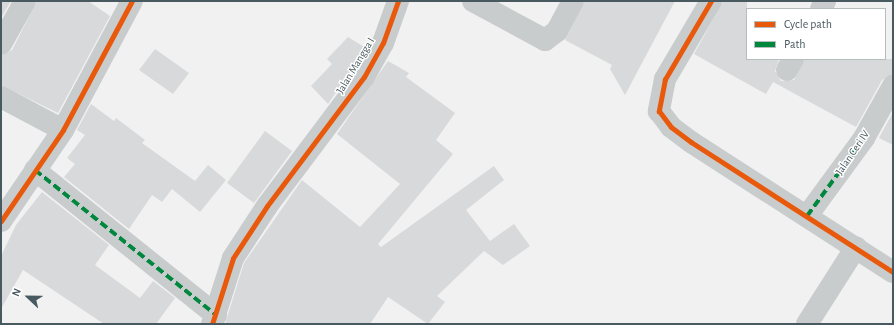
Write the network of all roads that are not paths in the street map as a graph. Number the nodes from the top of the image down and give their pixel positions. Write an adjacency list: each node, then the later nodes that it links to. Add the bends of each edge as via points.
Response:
1 (24, 1): 7 (street)
2 (132, 1): 10 (street)
3 (398, 1): 16 (street, Jalan Mangga I, via 383,43 364,77 322,137 267,206 233,258)
4 (472, 1): 5 (street, via 548,39 557,31)
5 (573, 1)
6 (712, 1): 12 (street, via 665,79 659,111 671,127 691,142)
7 (1, 44)
8 (893, 86): 12 (street, Jalan Ceri IV, via 864,138)
9 (1, 97): 10 (street)
10 (63, 130): 11 (street)
11 (35, 170): 13 (street); 16 (street)
12 (807, 216): 14 (street)
13 (1, 221)
14 (856, 247): 15 (street); 17 (street)
15 (893, 272)
16 (214, 320)
17 (807, 324)

